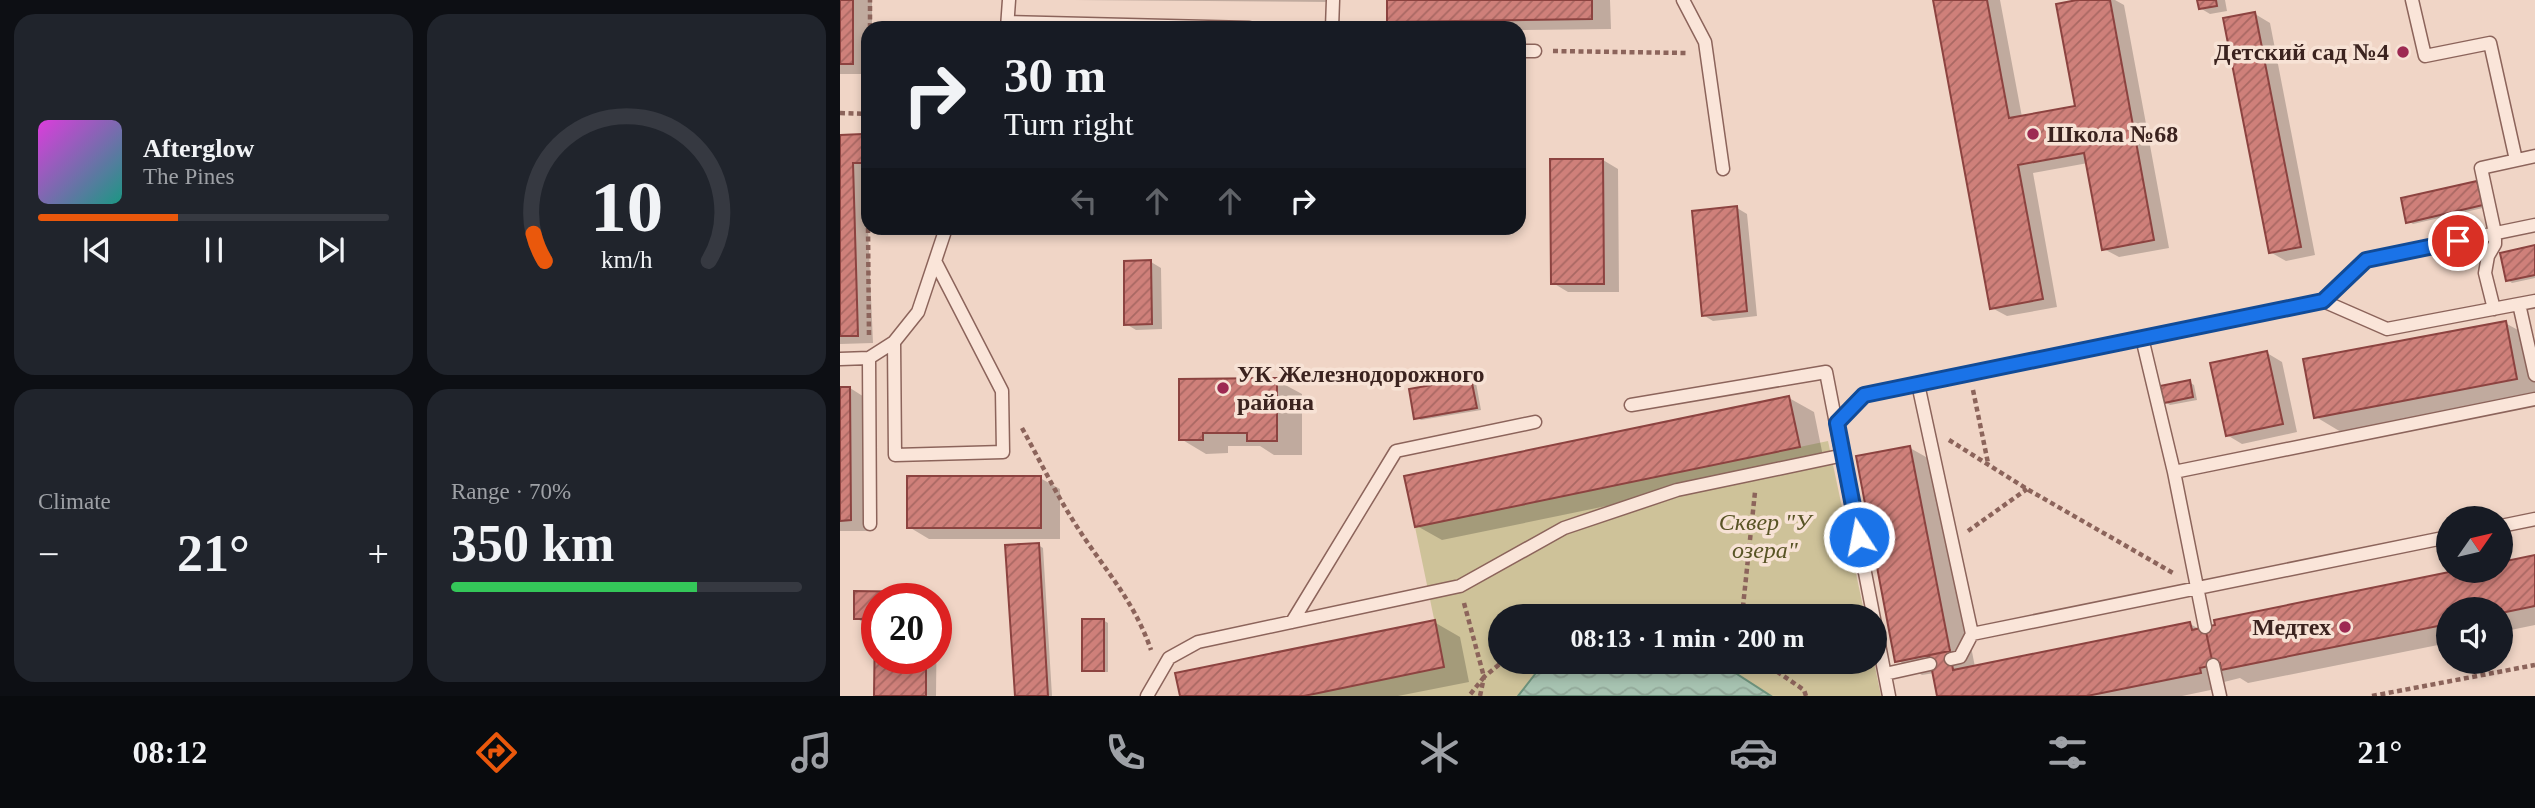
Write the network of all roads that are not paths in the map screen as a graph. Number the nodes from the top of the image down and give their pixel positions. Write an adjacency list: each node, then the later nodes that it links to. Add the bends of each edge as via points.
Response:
1 (1009, 0): 5 (lane)
2 (1333, 0): 6 (lane)
3 (1684, 0): 11 (lane, via 1705,42)
4 (2412, 0): 10 (lane, via 2425,56 2490,43)
5 (1008, 21)
6 (1332, 21)
7 (1526, 51): 8 (lane)
8 (1535, 51)
9 (2535, 156): 10 (lane)
10 (2516, 160): 13 (lane, via 2481,168)
11 (1723, 169)
12 (2535, 225): 13 (lane)
13 (2495, 233): 16 (lane, via 2366,260); 19 (lane, via 2486,272)
14 (944, 235): 15 (lane)
15 (935, 261): 21 (lane, via 918,312); 21 (lane, via 1002,391 1003,452 895,455)
16 (2323, 301): 19 (lane, via 2387,329); 20 (lane)
17 (2535, 301): 18 (lane)
18 (2519, 304): 19 (lane); 24 (lane)
19 (2494, 309)
20 (2142, 338): 25 (lane); 31 (lane)
21 (894, 342): 23 (lane)
22 (840, 359): 23 (lane)
23 (869, 359): 33 (lane)
24 (2535, 375)
25 (1918, 384): 29 (lane, via 1864,395); 40 (lane)
26 (2535, 399): 31 (lane)
27 (1631, 405): 29 (lane, via 1826,372)
28 (1535, 422): 38 (lane, via 1396,451)
29 (1837, 423): 30 (lane)
30 (1844, 455): 37 (lane); 38 (lane, via 1677,490 1564,528 1460,586)
31 (2174, 472): 36 (lane)
32 (2535, 519): 34 (lane)
33 (870, 524)
34 (2513, 524)
35 (2436, 539): 36 (lane)
36 (2198, 588): 39 (lane); 40 (lane)
37 (1872, 604)
38 (1292, 622): 46 (lane, via 1198,642 1169,658)
39 (2205, 627)
40 (1972, 634): 41 (lane, via 1960,657)
41 (1951, 659)
42 (1930, 664): 45 (lane)
43 (2213, 665): 48 (lane)
44 (1885, 674): 47 (lane)
45 (1887, 674)
46 (1147, 696)
47 (1889, 696)
48 (2220, 696)

